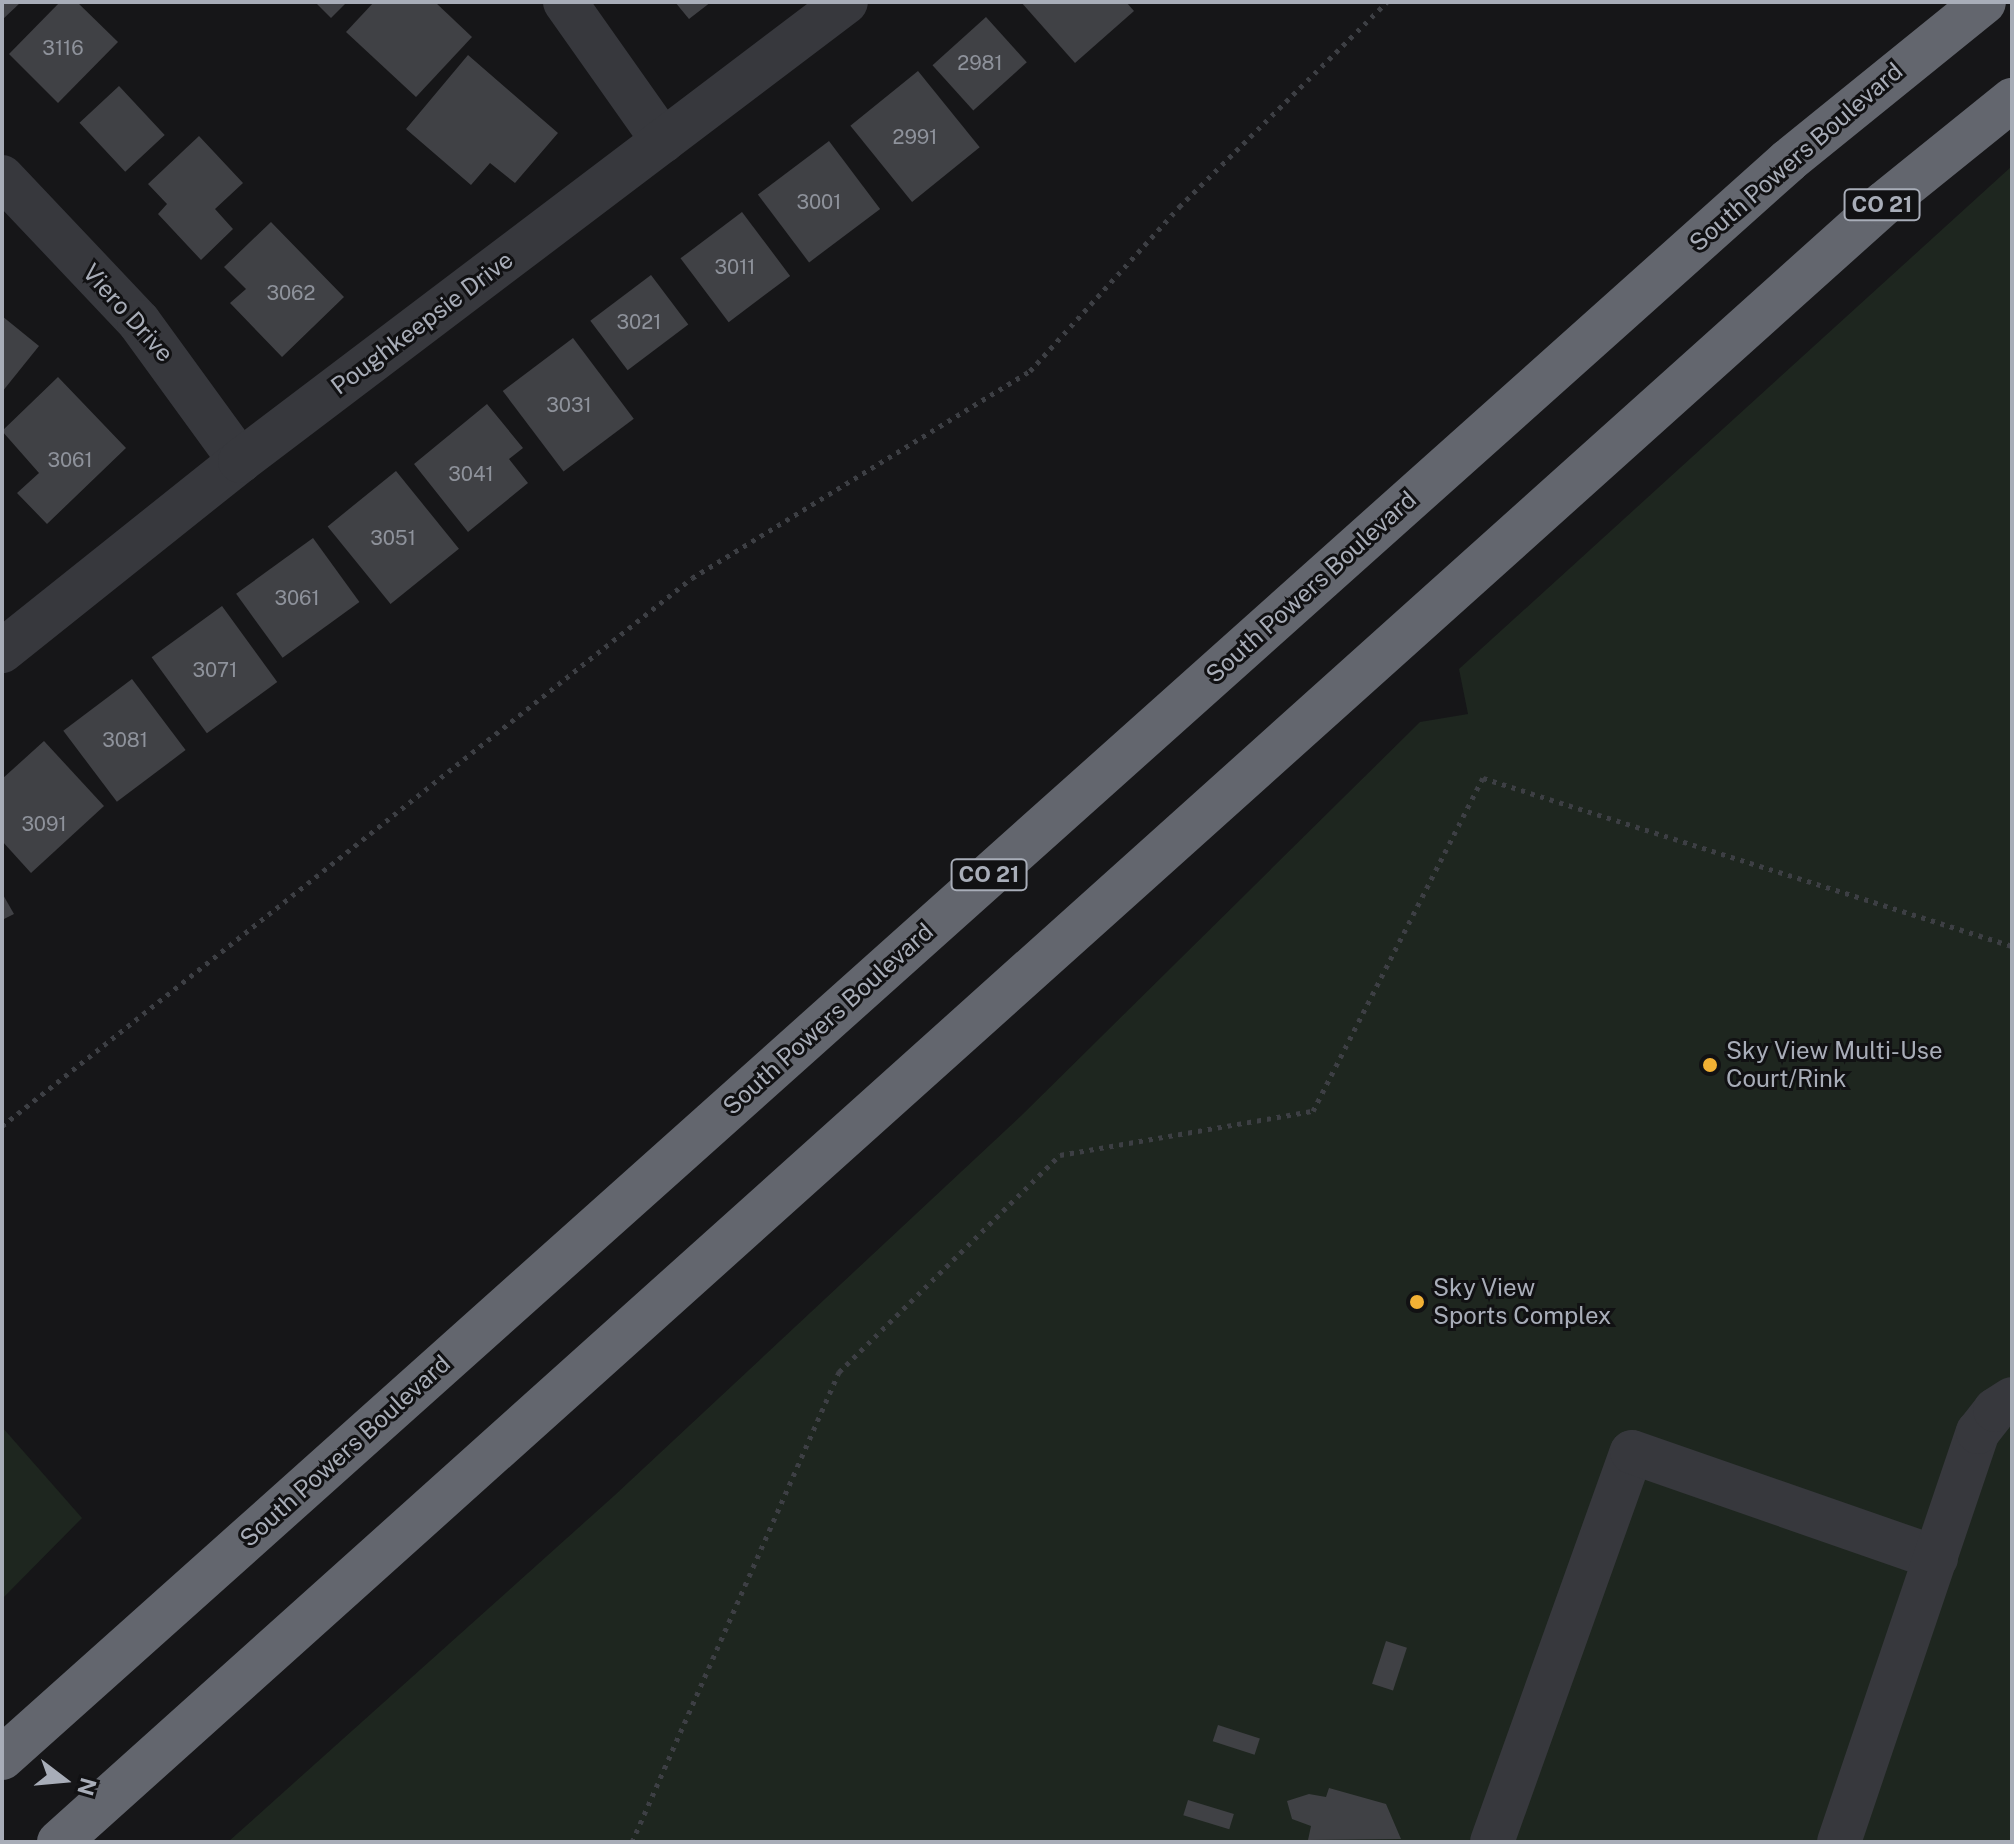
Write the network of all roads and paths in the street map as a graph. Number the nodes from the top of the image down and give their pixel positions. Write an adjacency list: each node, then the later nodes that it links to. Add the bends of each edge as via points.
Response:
1 (565, 2): 6 (street)
2 (846, 2): 6 (street, Poughkeepsie Drive)
3 (1387, 2): 11 (path, via 1179,207 1030,371 692,578)
4 (1984, 2): 14 (highway, South Powers Boulevard / CO 21, via 1776,172)
5 (2012, 100): 15 (highway, CO 21, via 1883,204)
6 (663, 141): 8 (street, Poughkeepsie Drive)
7 (2, 177): 8 (street, Viero Drive, via 139,322)
8 (240, 461): 9 (street, Poughkeepsie Drive)
9 (2, 651)
10 (2012, 946): 16 (path, via 1483,778 1313,1111 1060,1155 839,1372)
11 (2, 1126)
12 (2012, 1399): 13 (street, via 1978,1432)
13 (1936, 1558): 17 (street, via 1632,1452); 18 (street)
14 (2, 1758)
15 (59, 1842)
16 (632, 1842)
17 (1492, 1842)
18 (1839, 1842)

